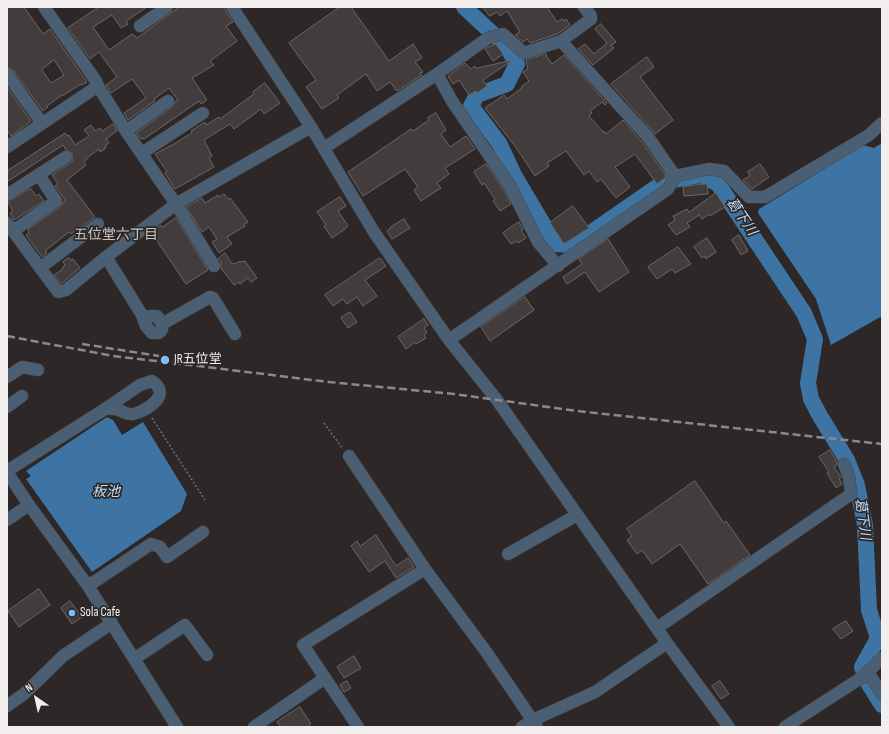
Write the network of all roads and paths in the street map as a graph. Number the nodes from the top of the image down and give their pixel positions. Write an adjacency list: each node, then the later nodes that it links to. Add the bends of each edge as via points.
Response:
1 (44, 7): 9 (street)
2 (167, 7): 5 (street)
3 (232, 7): 14 (street)
4 (584, 7): 6 (street, via 591,19)
5 (140, 26)
6 (561, 41): 8 (street, via 524,53 503,34 488,38); 21 (street, via 648,137)
7 (7, 74): 12 (street)
8 (437, 74): 17 (street); 28 (street, via 452,102 510,186 538,242)
9 (98, 86): 12 (street); 15 (street)
10 (168, 101): 15 (street)
11 (203, 113): 18 (street)
12 (42, 123): 16 (street)
13 (882, 124): 21 (street, via 869,136 765,197 749,197 724,171 709,169)
14 (312, 127): 17 (street); 23 (street)
15 (126, 131): 18 (street)
16 (7, 147)
17 (324, 148): 31 (street, via 374,232)
18 (142, 153): 23 (street)
19 (66, 157): 20 (street)
20 (39, 175): 22 (street); 25 (street, via 56,201)
21 (675, 176): 28 (street, via 668,189)
22 (7, 195)
23 (176, 204): 26 (street); 27 (street)
24 (98, 224): 29 (street)
25 (10, 227): 29 (street)
26 (106, 257): 29 (street, via 66,290 58,292); 30 (street, via 152,333 159,333 162,324 210,297)
27 (214, 266)
28 (558, 266): 31 (street)
29 (40, 268)
30 (235, 334)
31 (449, 340): 44 (street, via 497,400)
32 (38, 370): 33 (street, via 22,367)
33 (7, 377)
34 (22, 396): 35 (street)
35 (7, 406)
36 (105, 409): 41 (street)
37 (153, 418): 42 (path)
38 (324, 422): 39 (path)
39 (348, 456): 48 (street)
40 (844, 464): 51 (street, via 851,494)
41 (7, 471): 43 (street)
42 (205, 500)
43 (29, 505): 45 (street); 49 (street)
44 (577, 515): 47 (street); 51 (street)
45 (7, 520)
46 (203, 532): 49 (street, via 167,557 160,547 150,544)
47 (508, 554)
48 (425, 569): 57 (street, via 303,645); 60 (street)
49 (88, 586): 50 (street)
50 (112, 623): 55 (street); 59 (street, via 63,656 24,694)
51 (657, 628): 52 (street)
52 (667, 643): 60 (street, via 595,692); 65 (street)
53 (207, 655): 55 (street, via 185,625)
54 (882, 658): 56 (street)
55 (134, 659): 61 (street)
56 (868, 672): 58 (street); 66 (street)
57 (325, 678): 62 (street); 63 (street)
58 (882, 694)
59 (9, 700)
60 (535, 723): 64 (street)
61 (177, 727)
62 (254, 727)
63 (358, 727)
64 (522, 727)
65 (729, 727)
66 (785, 727)

